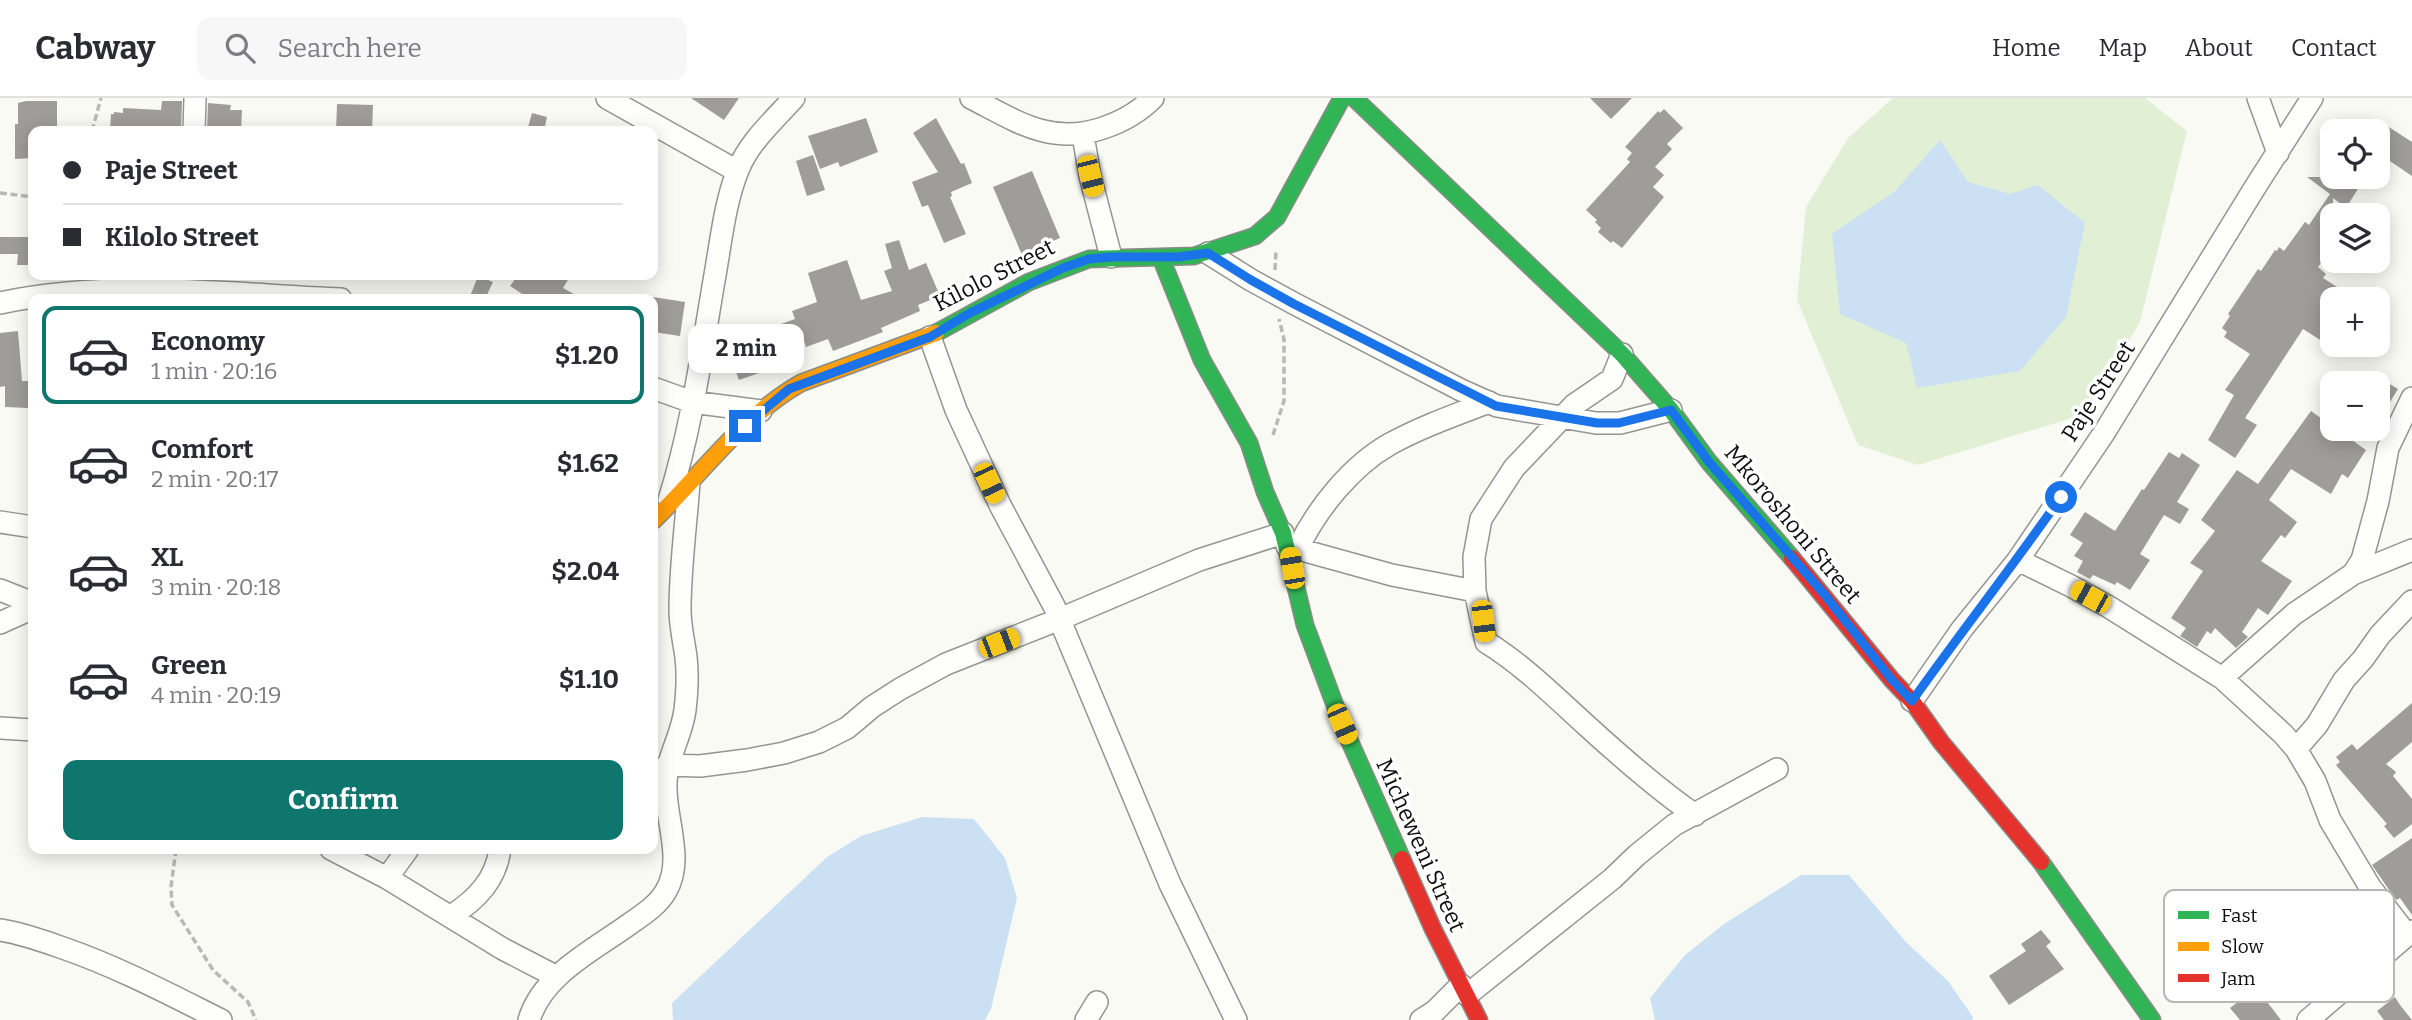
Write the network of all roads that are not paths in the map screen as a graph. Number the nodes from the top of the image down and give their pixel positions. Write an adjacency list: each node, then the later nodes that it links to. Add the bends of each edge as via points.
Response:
1 (195, 98): 10 (street)
2 (607, 98): 11 (street)
3 (794, 98): 15 (street, via 748,151)
4 (971, 98): 13 (street, via 1026,126)
5 (1153, 98): 13 (street, via 1117,123)
6 (1342, 98): 16 (street, Kilolo Street, via 1278,217 1255,236)
7 (1354, 98): 25 (street, Mkoroshoni Street)
8 (2258, 98): 14 (street)
9 (2312, 98): 14 (street, Paje Street)
10 (194, 126)
11 (657, 126)
12 (658, 127): 15 (street)
13 (1083, 135): 17 (street)
14 (2278, 153): 39 (street, Paje Street, via 2104,433)
15 (737, 171): 28 (street)
16 (1208, 253): 18 (street, Kilolo Street); 29 (street, via 1273,293)
17 (1111, 257): 18 (street, Kilolo Street); 24 (street, Kilolo Street, via 1089,259 1029,282)
18 (1161, 257): 37 (street, Micheweni Street, via 1202,360 1249,443 1265,492)
19 (191, 283): 20 (street); 21 (street)
20 (45, 294)
21 (294, 294)
22 (28, 297): 23 (street)
23 (0, 303)
24 (930, 337): 31 (street, Kilolo Street, via 802,383); 46 (street, via 979,460)
25 (1622, 354): 30 (street, Mkoroshoni Street); 32 (street, via 1612,379)
26 (658, 390): 28 (street)
27 (2412, 398): 40 (street, via 2388,448 2362,560)
28 (692, 402): 31 (street); 34 (street, via 678,473)
29 (1489, 402): 32 (street); 37 (street, via 1387,446 1327,501 1307,530)
30 (1671, 410): 32 (street, via 1619,423); 49 (street, Mkoroshoni Street, via 1709,462)
31 (761, 411): 33 (street, Kilolo Street)
32 (1561, 418): 41 (street, via 1514,468 1481,519 1474,557)
33 (689, 483): 34 (street, Kilolo Street); 53 (street, via 680,611 686,660 685,713)
34 (660, 515)
35 (0, 522): 36 (street)
36 (28, 526)
37 (1289, 542): 41 (street, via 1392,575); 46 (street, via 1199,560); 67 (street, Micheweni Street, via 1305,625 1342,724)
38 (2412, 550): 40 (street)
39 (2018, 560): 48 (street, via 2099,602); 49 (street, Paje Street)
40 (2353, 573): 48 (street, via 2294,614)
41 (1475, 591): 55 (street, via 1486,642 1545,686 1656,788)
42 (5, 593): 43 (street)
43 (28, 601)
44 (2412, 601): 52 (street, via 2344,680 2317,725)
45 (28, 610): 47 (street)
46 (1060, 619): 53 (street, via 932,671 819,742 747,760); 73 (street, via 1170,884)
47 (0, 623)
48 (2222, 678): 52 (street)
49 (1912, 701): 76 (street, Mkoroshoni Street, via 1941,743 2038,858)
50 (0, 728): 51 (street)
51 (28, 730)
52 (2296, 749): 60 (street, via 2330,820)
53 (667, 765): 66 (street, via 665,796 674,861 665,892 653,907)
54 (1777, 769): 55 (street)
55 (1695, 815): 67 (street, via 1674,825 1612,880)
56 (341, 854): 59 (street)
57 (404, 854): 59 (street)
58 (498, 854): 62 (street, via 491,879 467,906)
59 (387, 878): 62 (street)
60 (2373, 890)
61 (2394, 915): 64 (street)
62 (451, 916): 66 (street)
63 (0, 930): 70 (street, via 99,960)
64 (2409, 933): 65 (street)
65 (2394, 946)
66 (557, 977): 71 (street, via 538,998)
67 (1464, 990): 74 (street); 75 (street, Micheweni Street)
68 (1097, 1002): 72 (street)
69 (2329, 1002): 77 (street)
70 (212, 1018)
71 (529, 1020)
72 (1086, 1020)
73 (1236, 1020)
74 (1421, 1020)
75 (1479, 1020)
76 (2152, 1020)
77 (2308, 1020)

